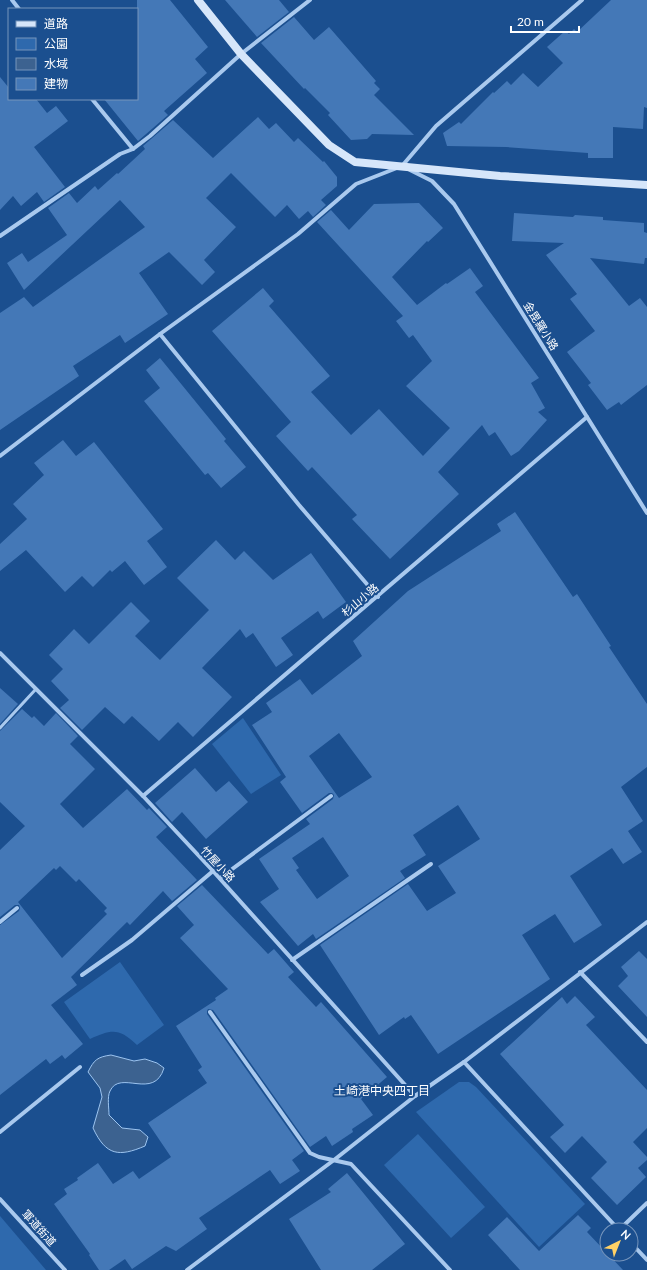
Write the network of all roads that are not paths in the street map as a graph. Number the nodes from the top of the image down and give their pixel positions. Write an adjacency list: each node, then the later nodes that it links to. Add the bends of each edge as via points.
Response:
1 (12, 0): 5 (street)
2 (198, 0): 6 (street)
3 (310, 0): 6 (street)
4 (582, 0): 9 (street, via 436,126)
5 (18, 8)
6 (241, 54): 8 (street); 9 (street, via 329,145 355,162)
7 (93, 100): 8 (street)
8 (132, 150): 11 (street, via 120,154)
9 (402, 166): 10 (street, via 500,176); 12 (street, via 356,184 298,234); 13 (street, 金毘羅小路, via 432,181 454,204)
10 (647, 185)
11 (0, 236)
12 (160, 334): 14 (street); 16 (street, via 299,505)
13 (587, 417): 15 (street, 金毘羅小路); 16 (street, 杉山小路)
14 (0, 456)
15 (647, 513)
16 (378, 596): 20 (street, 杉山小路)
17 (0, 653): 18 (street, 竹屋小路)
18 (36, 689): 19 (lane); 20 (street, 竹屋小路)
19 (0, 728)
20 (143, 796): 23 (street, 竹屋小路)
21 (331, 796): 24 (street)
22 (431, 864): 28 (street)
23 (213, 871): 24 (street, 竹屋小路); 30 (street, via 132,940)
24 (220, 878): 28 (street, 竹屋小路)
25 (18, 908): 26 (street)
26 (0, 922)
27 (647, 922): 29 (street)
28 (292, 960): 35 (street, 竹屋小路)
29 (580, 972): 32 (street); 33 (street)
30 (82, 975)
31 (210, 1012): 37 (street, via 310,1153)
32 (647, 1042)
33 (464, 1062): 35 (street); 40 (street)
34 (80, 1067): 36 (street)
35 (415, 1096): 37 (street)
36 (0, 1132)
37 (334, 1160): 45 (street); 46 (street, via 351,1164)
38 (0, 1199): 44 (street, 軍道街道)
39 (647, 1203): 41 (street)
40 (612, 1222)
41 (627, 1222)
42 (639, 1252): 43 (street)
43 (647, 1260)
44 (65, 1270)
45 (188, 1270)
46 (450, 1270)

